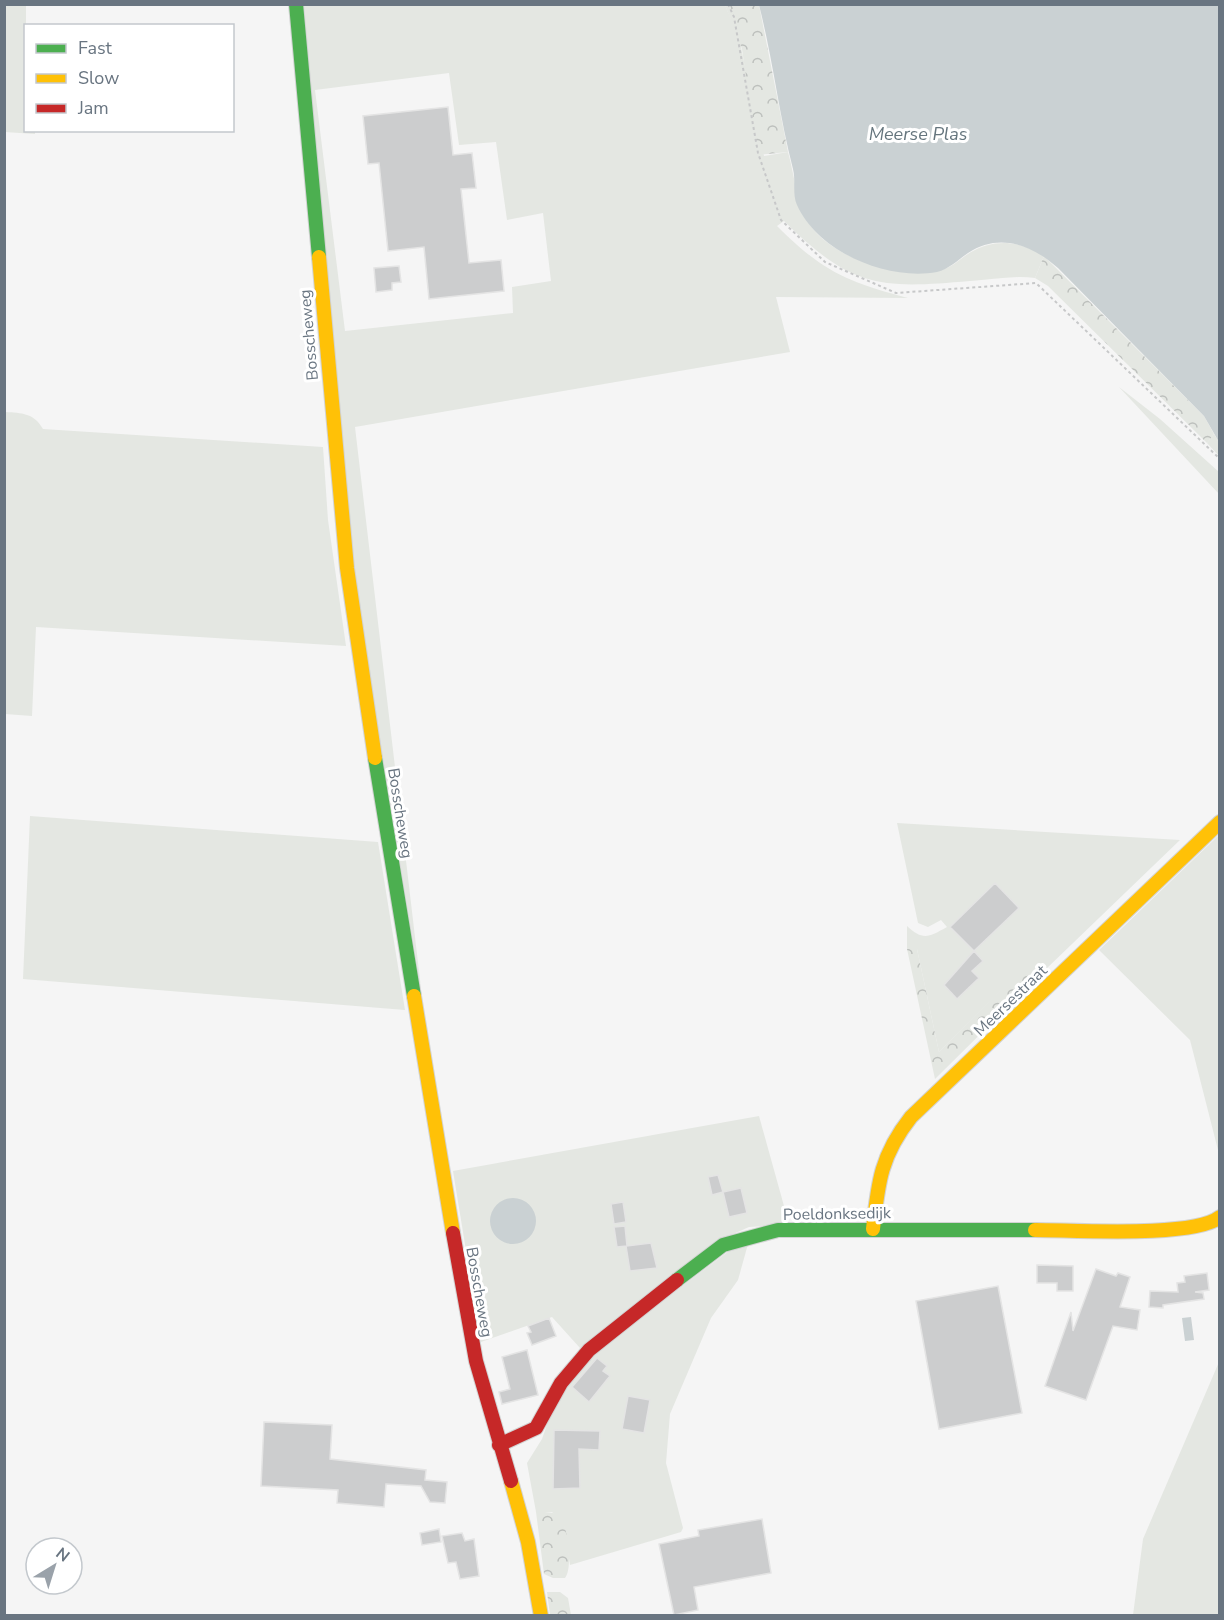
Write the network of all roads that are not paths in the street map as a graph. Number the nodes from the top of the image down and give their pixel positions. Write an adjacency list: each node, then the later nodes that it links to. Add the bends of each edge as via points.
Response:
1 (296, 4): 5 (street, Bosscheweg, via 347,568 364,692 468,1324 486,1407)
2 (1220, 822): 4 (street, Meersestraat, via 905,1124 881,1163)
3 (1220, 1217): 4 (street, Poeldonksedijk, via 1214,1222 1172,1230)
4 (873, 1229): 5 (street, Poeldonksedijk, via 778,1230 723,1245 589,1350 561,1383 536,1428)
5 (499, 1445): 6 (street, Bosscheweg, via 528,1541)
6 (541, 1616)

